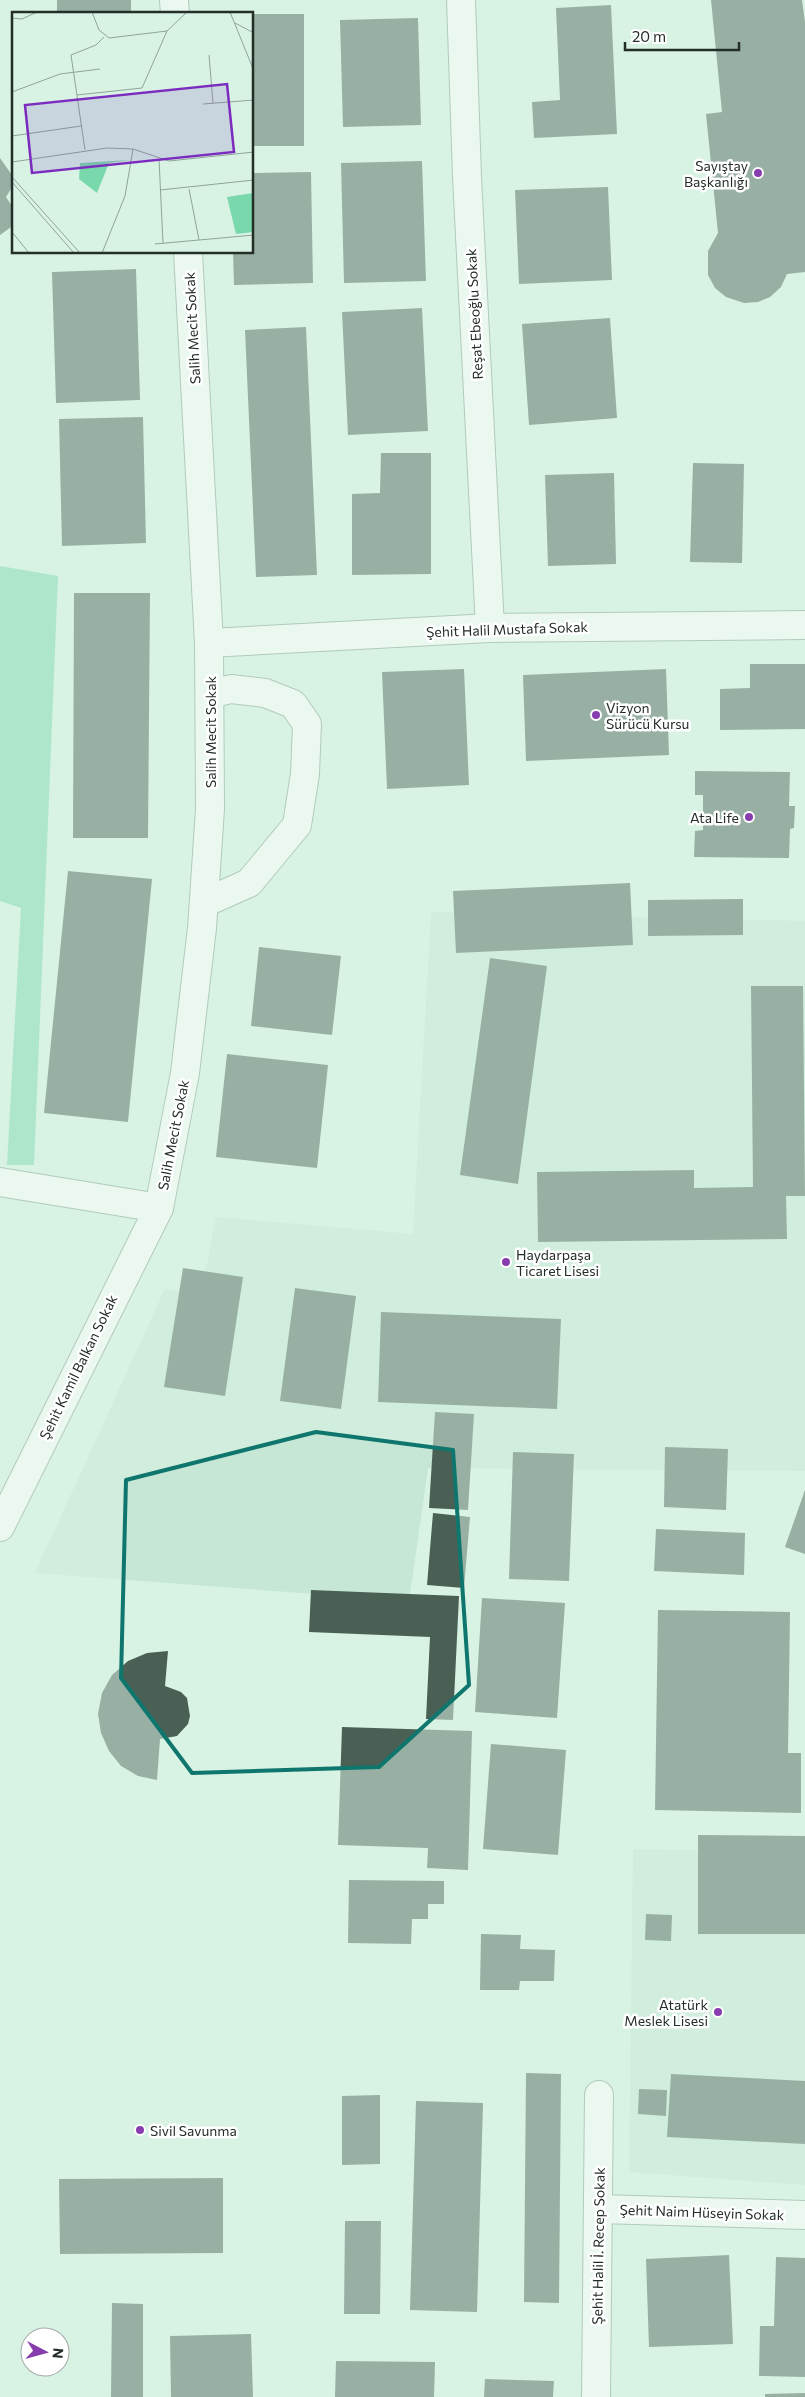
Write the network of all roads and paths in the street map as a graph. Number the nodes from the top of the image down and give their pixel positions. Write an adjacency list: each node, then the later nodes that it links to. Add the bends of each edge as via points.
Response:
1 (461, 0): 4 (street, Reşat Ebeoğlu Sokak)
2 (188, 254): 5 (street, Salih Mecit Sokak)
3 (805, 625): 4 (street, Şehit Halil Mustafa Sokak)
4 (490, 628): 5 (street, Şehit Halil Mustafa Sokak)
5 (209, 643): 6 (street, Salih Mecit Sokak)
6 (210, 694): 7 (street, Salih Mecit Sokak, via 210,809); 7 (street, via 231,689 265,693 294,704 306,724 306,741 305,774 297,825 248,883)
7 (204, 903): 9 (street, Salih Mecit Sokak, via 185,1073)
8 (0, 1182): 9 (street)
9 (159, 1208): 10 (street, Şehit Kamil Balkan Sokak)
10 (3, 1515)
11 (599, 2095): 12 (street, Şehit Halil İ. Recep Sokak)
12 (599, 2209): 13 (street, Şehit Naim Hüseyin Sokak); 14 (street, Şehit Halil İ. Recep Sokak)
13 (805, 2215)
14 (596, 2397)

